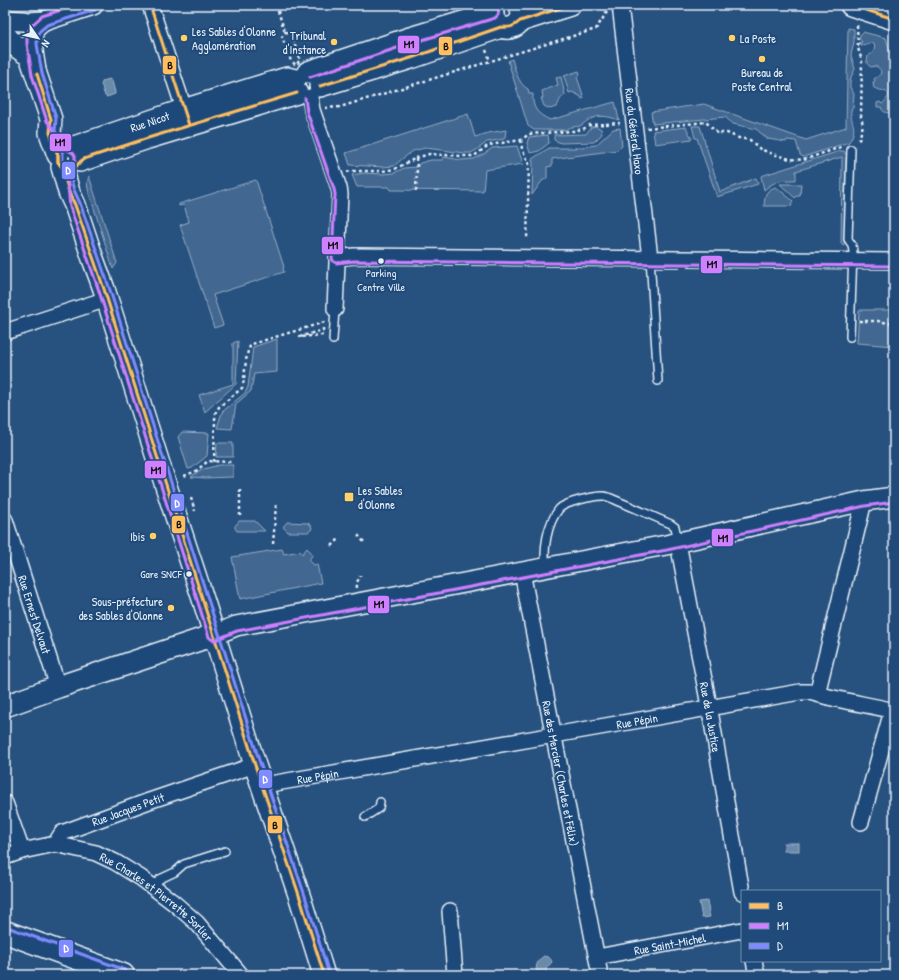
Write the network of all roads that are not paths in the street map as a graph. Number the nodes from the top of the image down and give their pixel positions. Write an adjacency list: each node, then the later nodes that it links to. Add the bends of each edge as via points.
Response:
1 (93, 5): 9 (street)
2 (150, 5): 14 (street)
3 (570, 5): 5 (main road, Rue Nicot)
4 (616, 6): 18 (street, Rue du Général Haxo)
5 (506, 14): 13 (main road, Rue Nicot, via 410,38)
6 (854, 14): 7 (main road)
7 (888, 14)
8 (14, 21): 9 (street)
9 (44, 21): 12 (street, via 32,36)
10 (5, 34): 12 (main road, via 14,45 30,56)
11 (5, 57): 12 (main road, via 23,63)
12 (37, 74): 16 (main road, via 51,119 50,133)
13 (308, 89): 14 (main road, Rue Nicot, via 287,78); 17 (street, via 312,110 339,188)
14 (187, 117): 16 (main road, Rue Nicot, via 148,138)
15 (851, 149): 19 (lane, via 848,239 852,245)
16 (70, 157): 21 (main road, via 75,205)
17 (337, 258): 18 (street); 22 (street)
18 (650, 258): 19 (street); 26 (lane)
19 (853, 260): 20 (street); 24 (lane)
20 (894, 261)
21 (107, 299): 23 (street); 33 (main road)
22 (334, 314): 25 (lane)
23 (5, 332)
24 (850, 337)
25 (333, 340)
26 (658, 381)
27 (894, 497): 28 (street)
28 (864, 501): 30 (street); 35 (street)
29 (5, 520): 34 (street, Rue Ernest Delvaut)
30 (678, 543): 31 (street); 31 (lane, via 675,527 671,524 604,496 580,500 559,509 551,524 545,542); 37 (street, Rue de la Justice)
31 (546, 568): 32 (street)
32 (522, 572): 33 (street, via 236,626); 39 (street, Rue des Mercier (Charles et Félix))
33 (214, 635): 34 (main road); 40 (main road)
34 (58, 686): 36 (main road)
35 (817, 694): 37 (street, Rue Pépin, via 800,692); 38 (street, Rue Pépin)
36 (5, 706)
37 (710, 708): 39 (street, Rue Pépin); 51 (street, Rue de la Justice)
38 (893, 711): 45 (street)
39 (554, 735): 41 (street, Rue Pépin); 55 (street, Rue des Mercier (Charles et Félix))
40 (255, 765): 41 (main road); 46 (street, Rue Jacques Petit, via 62,833)
41 (262, 787): 59 (main road)
42 (380, 802): 44 (lane, via 379,808)
43 (5, 803): 47 (street)
44 (365, 817)
45 (861, 822)
46 (55, 844): 47 (street); 50 (street, Rue Charles et Pierrette Sorlier, via 96,853 115,862)
47 (22, 851): 49 (street)
48 (225, 851): 50 (lane, via 184,864 175,872 160,878)
49 (5, 857)
50 (153, 887): 58 (street, Rue Charles et Pierrette Sorlier, via 197,923)
51 (742, 890)
52 (450, 911): 60 (street)
53 (741, 930): 55 (street, Rue Saint-Michel)
54 (5, 932): 57 (main road)
55 (597, 957): 61 (street, Rue des Mercier (Charles et Félix))
56 (754, 962): 62 (street)
57 (123, 975)
58 (241, 975)
59 (324, 975)
60 (455, 975)
61 (600, 975)
62 (757, 975)

